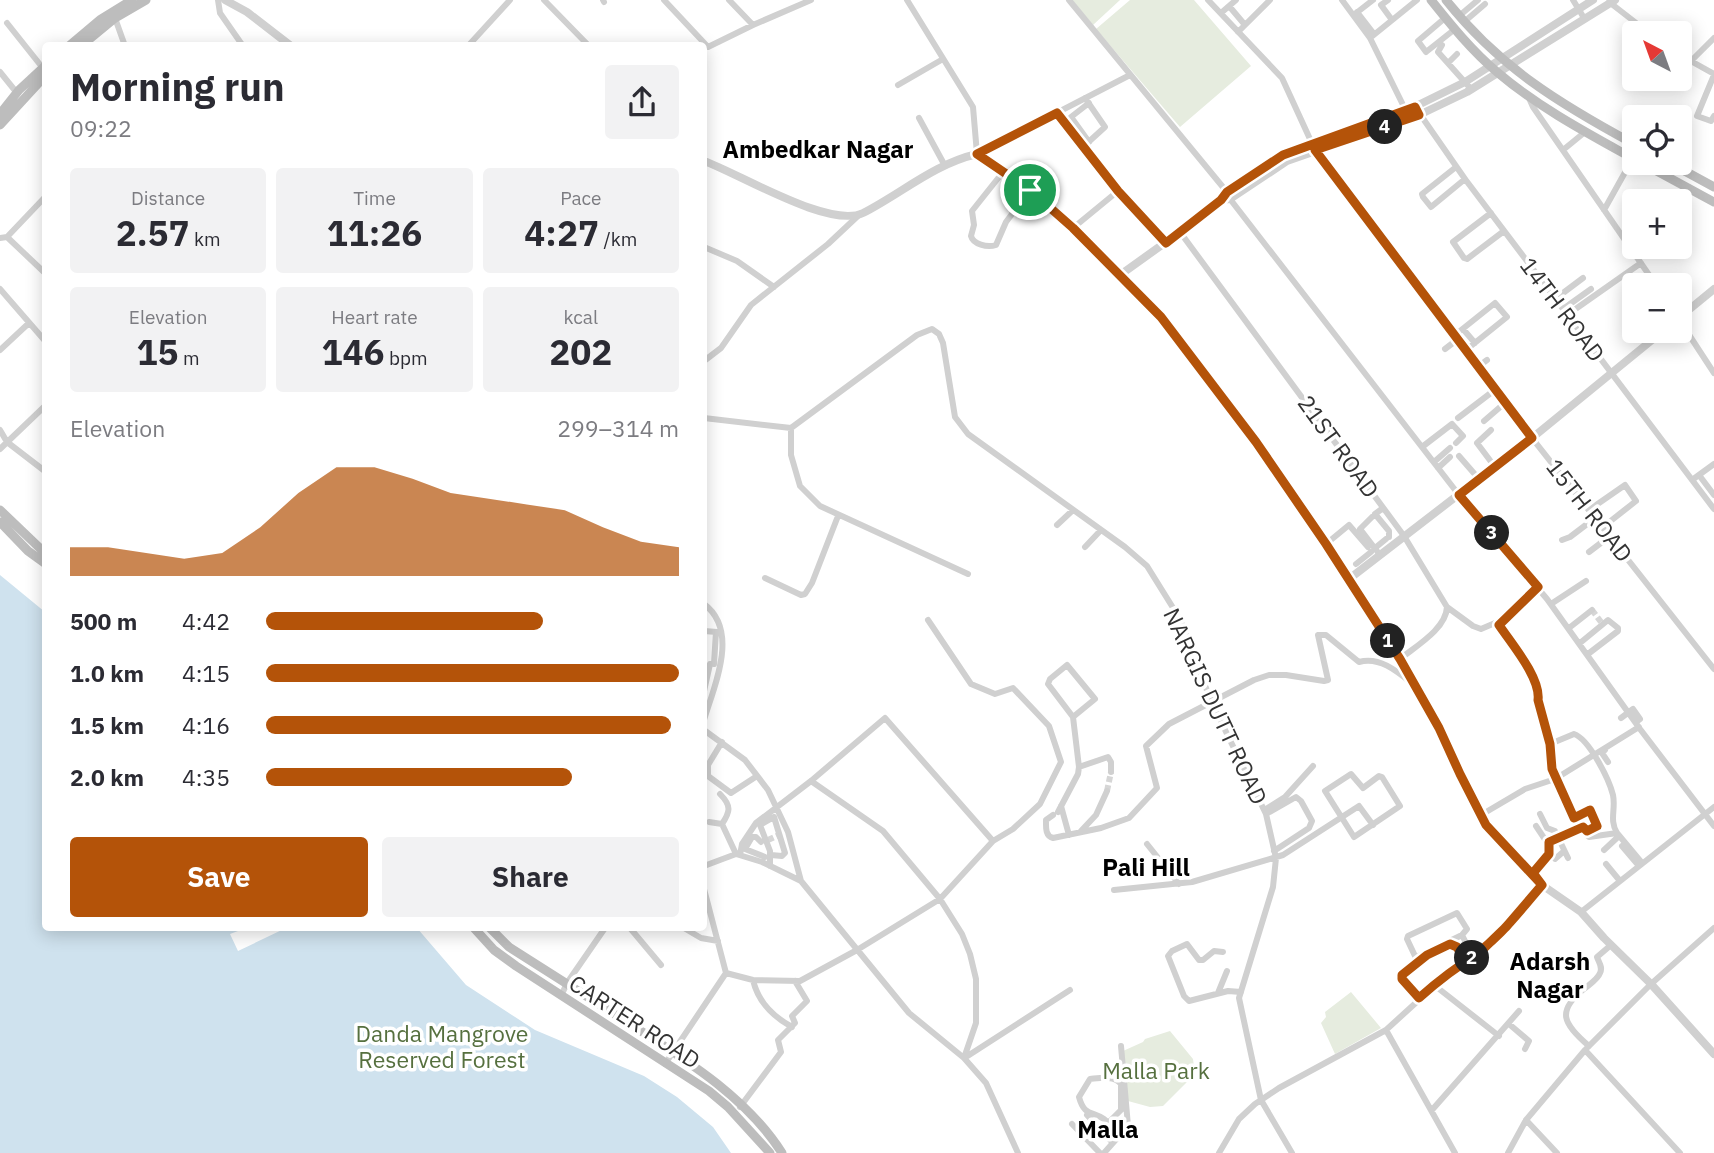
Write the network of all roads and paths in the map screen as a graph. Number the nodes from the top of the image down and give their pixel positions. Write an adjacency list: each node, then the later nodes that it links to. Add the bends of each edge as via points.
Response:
1 (132, 0): 30 (main road)
2 (146, 0): 30 (main road)
3 (218, 0): 46 (street, via 220,13)
4 (225, 0): 47 (street)
5 (510, 0): 48 (street)
6 (544, 0): 49 (street)
7 (664, 0): 50 (street)
8 (729, 0): 38 (street)
9 (811, 0): 24 (street)
10 (907, 0): 53 (street)
11 (1069, 0): 64 (street)
12 (1208, 0): 28 (street, 15TH ROAD)
13 (1236, 0): 27 (street)
14 (1270, 0): 37 (street)
15 (1342, 0): 29 (street, 14TH ROAD)
16 (1388, 0): 23 (street)
17 (1431, 0): 31 (main road)
18 (1446, 0): 33 (main road)
19 (1478, 0): 33 (street)
20 (1573, 0): 25 (street)
21 (1415, 1): 34 (street)
22 (1611, 1): 32 (street); 35 (street)
23 (1377, 2): 29 (street); 34 (street)
24 (795, 3): 38 (street)
25 (1586, 3): 32 (street); 55 (street)
26 (1486, 4): 33 (street)
27 (1229, 6): 28 (street); 37 (street)
28 (1221, 13): 40 (street, 15TH ROAD)
29 (1355, 13): 41 (street, 14TH ROAD)
30 (113, 15): 43 (main road); 44 (main road); 45 (street)
31 (1445, 18): 39 (main road); 39 (street, via 1418,41 1426,52)
32 (1584, 18): 55 (street)
33 (1461, 19): 55 (main road)
34 (1392, 20): 41 (street)
35 (1635, 21)
36 (7, 23): 58 (street)
37 (1245, 24): 40 (street)
38 (753, 25): 51 (street)
39 (1456, 30): 56 (street, via 1438,50); 59 (main road)
40 (1238, 32): 80 (street, 15TH ROAD, via 1282,78)
41 (1372, 36): 72 (street, 14TH ROAD)
42 (1714, 37): 54 (street)
43 (75, 42)
44 (85, 42)
45 (123, 42)
46 (240, 42)
47 (282, 42)
48 (472, 42)
49 (585, 42)
50 (703, 42)
51 (707, 46)
52 (1457, 54): 56 (street)
53 (943, 59): 65 (street); 83 (street, via 973,107)
54 (1692, 60)
55 (1504, 62): 59 (street); 75 (main road)
56 (1448, 63): 66 (street)
57 (1692, 63): 63 (street)
58 (42, 66)
59 (1494, 70): 66 (street); 68 (main road)
60 (0, 72): 67 (street)
61 (42, 72): 67 (main road)
62 (42, 73): 70 (main road)
63 (1714, 74): 73 (street, via 1697,116 1711,121)
64 (1130, 75): 69 (street); 95 (street)
65 (898, 85)
66 (1468, 86): 72 (street)
67 (17, 93): 70 (main road)
68 (1528, 96): 77 (main road); 81 (street)
69 (1087, 101): 71 (street); 79 (street, via 1071,117); 79 (street, via 1105,127)
70 (5, 112): 76 (main road)
71 (1057, 113): 79 (street); 83 (street)
72 (1412, 113): 80 (street); 87 (street, 14TH ROAD)
73 (1714, 116)
74 (919, 118): 85 (street)
75 (1592, 121): 77 (main road); 78 (main road)
76 (0, 125)
77 (1585, 132): 81 (street); 82 (main road)
78 (1622, 137)
79 (1086, 144): 94 (street)
80 (1313, 147): 95 (street, via 1283,155); 121 (street, 15TH ROAD)
81 (1563, 150): 98 (street)
82 (1622, 152)
83 (977, 154): 85 (street); 86 (street)
84 (707, 162): 99 (street, via 824,214)
85 (944, 164): 99 (street)
86 (1003, 172): 93 (street); 93 (street, via 972,211 975,242 996,245 1006,222)
87 (1460, 173): 87 (street, via 1423,194 1423,197 1432,206); 91 (street); 100 (street, 14TH ROAD)
88 (1626, 175): 98 (street)
89 (1664, 175): 97 (main road)
90 (1692, 175): 92 (main road)
91 (1453, 178)
92 (1714, 187)
93 (1030, 190): 101 (street)
94 (1118, 191): 101 (street); 105 (street)
95 (1226, 197): 103 (street); 146 (street)
96 (42, 201): 104 (street)
97 (1714, 202)
98 (1604, 209): 107 (street)
99 (860, 214): 112 (street)
100 (1493, 221): 102 (street, 14TH ROAD); 102 (street, via 1453,242 1465,259)
101 (1073, 228): 110 (street)
102 (1504, 231): 116 (street, 14TH ROAD)
103 (1180, 232): 105 (street); 161 (street, 21ST ROAD)
104 (3, 237): 108 (street)
105 (1166, 243): 110 (street)
106 (707, 248): 112 (street, via 737,261)
107 (1641, 263): 109 (street); 118 (street)
108 (42, 271)
109 (1648, 273)
110 (1120, 275): 175 (street, via 1161,317 1212,383)
111 (1583, 278): 116 (street)
112 (774, 288): 130 (street, via 751,305 721,348)
113 (0, 289): 119 (street)
114 (1591, 289): 118 (street)
115 (1714, 289): 117 (street)
116 (1555, 299): 118 (street, 14TH ROAD)
117 (1692, 308)
118 (1565, 312): 132 (street, 14TH ROAD)
119 (29, 323): 122 (street); 127 (street)
120 (1463, 328): 121 (street); 124 (street); 124 (street, via 1496,304 1507,319)
121 (1456, 337): 126 (street); 128 (street, 15TH ROAD)
122 (42, 338)
123 (1692, 338): 133 (street)
124 (1475, 343): 128 (street)
125 (1648, 343): 132 (street)
126 (1445, 349)
127 (0, 350)
128 (1466, 350): 129 (street, 15TH ROAD)
129 (1476, 354): 131 (street, 15TH ROAD); 131 (street, via 1487,360)
130 (707, 359)
131 (1479, 366): 134 (street, 15TH ROAD)
132 (1611, 373): 143 (street); 158 (street, 14TH ROAD)
133 (1714, 373)
134 (1496, 389): 135 (street, 15TH ROAD); 138 (street)
135 (1506, 402): 139 (street); 143 (street, 15TH ROAD)
136 (42, 410): 144 (street)
137 (707, 418): 140 (street)
138 (1458, 418)
139 (1484, 421)
140 (791, 428): 163 (street, NARGIS DUTT ROAD, via 918,335 932,330 943,343 960,426); 165 (street, via 791,455 800,486)
141 (0, 430): 144 (street)
142 (1491, 430): 154 (street, via 1477,443)
143 (1532, 438): 154 (street); 164 (street, 15TH ROAD)
144 (8, 442): 148 (street); 155 (street)
145 (1456, 443): 146 (street, via 1463,436 1452,424)
146 (1424, 446): 149 (street); 153 (street)
147 (1450, 448): 153 (street)
148 (0, 449)
149 (1432, 452)
150 (1459, 456): 157 (street)
151 (1450, 457): 153 (street)
152 (1714, 464): 156 (street)
153 (1436, 465): 159 (street)
154 (1495, 467): 157 (street)
155 (42, 469)
156 (1699, 475): 158 (street); 160 (street)
157 (1479, 479): 159 (street)
158 (1692, 480): 160 (street, 14TH ROAD)
159 (1459, 495): 172 (street); 187 (street)
160 (1712, 498): 162 (street, 14TH ROAD)
161 (1383, 508): 172 (street, 21ST ROAD); 179 (street, via 1376,514 1390,533)
162 (1714, 509)
163 (1073, 510): 169 (street); 171 (street, NARGIS DUTT ROAD)
164 (1589, 510): 168 (street, 15TH ROAD); 170 (street, via 1625,485 1636,501)
165 (838, 516): 183 (street); 184 (street, via 805,594)
166 (1, 517): 177 (main road)
167 (1372, 517): 179 (street, via 1360,528)
168 (1595, 517): 170 (street, 15TH ROAD); 174 (street)
169 (1057, 525)
170 (1603, 527): 173 (street, 15TH ROAD)
171 (1101, 530): 176 (street); 207 (street, NARGIS DUTT ROAD, via 1147,566 1180,619)
172 (1404, 536): 179 (street); 190 (street, 21ST ROAD)
173 (1610, 536): 180 (street); 202 (street, 15TH ROAD)
174 (1562, 540)
175 (1326, 544): 179 (street, via 1349,525); 185 (street)
176 (1085, 547)
177 (31, 548): 178 (main road); 181 (main road)
178 (42, 552)
179 (1373, 552): 182 (street); 185 (street)
180 (1589, 552)
181 (42, 560)
182 (1356, 564)
183 (968, 574)
184 (765, 578)
185 (1349, 579): 200 (street)
186 (1586, 581): 188 (street)
187 (1538, 587): 188 (street); 194 (street)
188 (1551, 604): 195 (street)
189 (707, 606): 197 (street)
190 (1447, 607): 194 (street, via 1481,629); 200 (street, via 1437,627)
191 (1592, 610): 195 (street)
192 (928, 620): 247 (street, via 971,684 995,694 1013,688 1049,726 1061,762 1040,804)
193 (1601, 622): 198 (street)
194 (1499, 625): 215 (street, via 1539,693)
195 (1570, 627): 198 (street)
196 (707, 631): 197 (street)
197 (719, 632): 201 (street)
198 (1581, 640): 199 (street); 199 (street, via 1608,620 1618,628)
199 (1591, 652): 206 (street)
200 (1400, 659): 204 (street)
201 (712, 664): 203 (street); 205 (street)
202 (1714, 669)
203 (707, 681)
204 (1415, 686): 207 (street, via 1381,663 1359,662 1321,634 1317,638 1328,680 1269,675); 232 (street)
205 (707, 699)
206 (1621, 700): 208 (street); 209 (street)
207 (1211, 701): 228 (street, NARGIS DUTT ROAD); 241 (street, via 1169,724 1146,746 1157,788 1129,818)
208 (1612, 706)
209 (1628, 712): 211 (street); 212 (street)
210 (1073, 717): 210 (street, via 1048,684 1066,665 1096,699); 219 (street)
211 (1620, 718)
212 (1638, 726): 216 (street); 217 (street, via 1628,741 1623,738 1602,752); 231 (street)
213 (707, 732): 214 (street)
214 (722, 742): 221 (street); 221 (street, via 708,765 708,776 732,793)
215 (1550, 744): 216 (street, via 1577,734); 222 (street)
216 (1594, 755): 222 (street); 244 (street, via 1613,793 1613,826)
217 (1608, 762)
218 (1313, 766): 228 (street)
219 (1079, 767): 220 (street, via 1108,757); 227 (street)
220 (1111, 772)
221 (757, 776): 229 (street)
222 (1555, 779): 232 (street, via 1525,789); 234 (street)
223 (811, 781): 229 (street); 247 (street, via 885,718); 267 (street, via 883,831)
224 (1107, 790): 241 (street, via 1096,815)
225 (720, 794): 236 (street, via 730,809)
226 (1714, 807): 231 (street)
227 (1057, 811): 243 (street); 243 (street, via 1046,820 1046,831 1053,838)
228 (1265, 812): 255 (street, NARGIS DUTT ROAD); 255 (street, via 1296,797 1312,821 1310,828)
229 (777, 813): 242 (street); 246 (street, via 760,824); 252 (street, via 756,823)
230 (1540, 814): 245 (street)
231 (1705, 814): 239 (street); 260 (street)
232 (1482, 815): 261 (street, via 1486,825)
233 (1340, 817): 237 (street, via 1354,836); 237 (street, via 1360,806); 237 (street, via 1326,790 1350,774 1363,788 1381,776 1400,806); 255 (street, via 1287,854)
234 (1576, 817): 240 (street); 240 (street, via 1590,810 1597,826 1587,831)
235 (709, 822): 236 (street)
236 (722, 824): 252 (street)
237 (1373, 825)
238 (1535, 826): 249 (street)
239 (1714, 826)
240 (1581, 828): 244 (street, via 1589,837); 245 (street)
241 (1080, 833): 243 (street)
242 (782, 834): 253 (street); 254 (street)
243 (1069, 835)
244 (1618, 835): 251 (street); 260 (street)
245 (1558, 836): 249 (street); 256 (street, via 1565,855 1555,859)
246 (765, 841): 252 (street, via 753,837); 257 (street)
247 (993, 841): 267 (street)
248 (1147, 844): 264 (street)
249 (1548, 844): 256 (street)
250 (1622, 846): 260 (street)
251 (1604, 850)
252 (738, 851): 257 (street); 259 (street)
253 (794, 851): 254 (street); 262 (street)
254 (785, 853): 257 (street)
255 (1275, 854): 264 (street); 292 (street, NARGIS DUTT ROAD, via 1273,887)
256 (1549, 854): 261 (street)
257 (766, 857): 262 (street, via 770,866)
258 (1606, 864): 263 (street)
259 (707, 865)
260 (1640, 865): 263 (street)
261 (1533, 873): 265 (street)
262 (801, 881): 279 (street)
263 (1620, 881): 269 (street)
264 (1179, 884): 266 (street)
265 (1542, 885): 269 (street); 281 (street)
266 (1114, 890)
267 (940, 898): 279 (street); 306 (street, via 962,934 976,979 976,1023)
268 (707, 900): 277 (street)
269 (1581, 912): 278 (street)
270 (1714, 928): 289 (street)
271 (477, 931): 294 (main road, CARTER ROAD, via 494,950)
272 (493, 931): 288 (main road, CARTER ROAD, via 509,947)
273 (603, 931): 288 (street)
274 (633, 931): 283 (street)
275 (689, 931): 277 (street)
276 (1462, 935): 276 (street, via 1467,929 1456,913 1407,939 1416,957); 281 (street)
277 (718, 941): 285 (street)
278 (1611, 945): 289 (street); 302 (street, via 1597,957 1599,975 1566,1007 1565,1015)
279 (857, 950): 287 (street); 306 (street, via 909,1013)
280 (1223, 952): 293 (street, via 1214,951 1199,960 1187,944 1168,954 1189,1001)
281 (1473, 957): 282 (street)
282 (1465, 961): 290 (street); 295 (street, via 1452,944 1413,966 1401,978)
283 (661, 965)
284 (1227, 971): 293 (street)
285 (726, 973): 286 (street); 304 (street)
286 (753, 980): 287 (street); 298 (street, via 765,1005)
287 (795, 981): 298 (street, via 807,1000 792,1016)
288 (566, 983): 294 (street); 304 (main road, CARTER ROAD)
289 (1651, 984): 302 (street); 305 (street)
290 (1434, 985): 295 (street); 300 (street)
291 (1070, 990): 306 (street)
292 (1241, 992): 293 (street); 308 (street, NARGIS DUTT ROAD)
293 (1218, 993)
294 (561, 996): 307 (main road, CARTER ROAD)
295 (1419, 998): 299 (street)
296 (1519, 1011): 297 (street)
297 (1508, 1024): 300 (street); 303 (street, via 1529,1041)
298 (792, 1027): 309 (street, via 778,1040 781,1052)
299 (1385, 1030): 308 (street); 310 (street)
300 (1499, 1036): 310 (street)
301 (1121, 1046): 317 (street, via 1128,1126)
302 (1587, 1048): 313 (street); 329 (street)
303 (1525, 1049)
304 (673, 1052): 307 (street); 309 (main road, CARTER ROAD)
305 (1714, 1054)
306 (964, 1058): 322 (street, via 986,1083)
307 (665, 1063): 312 (main road, CARTER ROAD)
308 (1261, 1100): 324 (street, via 1239,1119); 325 (street, NARGIS DUTT ROAD)
309 (741, 1105): 312 (street); 321 (main road, CARTER ROAD)
310 (1432, 1110): 326 (street)
311 (1083, 1111): 316 (street)
312 (734, 1113): 320 (main road, CARTER ROAD)
313 (1526, 1120): 327 (street); 328 (street)
314 (1072, 1124): 319 (street)
315 (1108, 1124): 315 (street, via 1089,1114 1080,1102 1090,1079 1110,1078 1121,1084 1121,1110); 317 (street)
316 (1106, 1135): 318 (street); 319 (street)
317 (1119, 1137): 318 (street)
318 (1113, 1143): 323 (street)
319 (1094, 1146): 323 (street)
320 (770, 1153)
321 (782, 1153)
322 (1018, 1153)
323 (1102, 1153)
324 (1219, 1153)
325 (1293, 1153)
326 (1455, 1153)
327 (1508, 1153)
328 (1557, 1153)
329 (1680, 1153)

